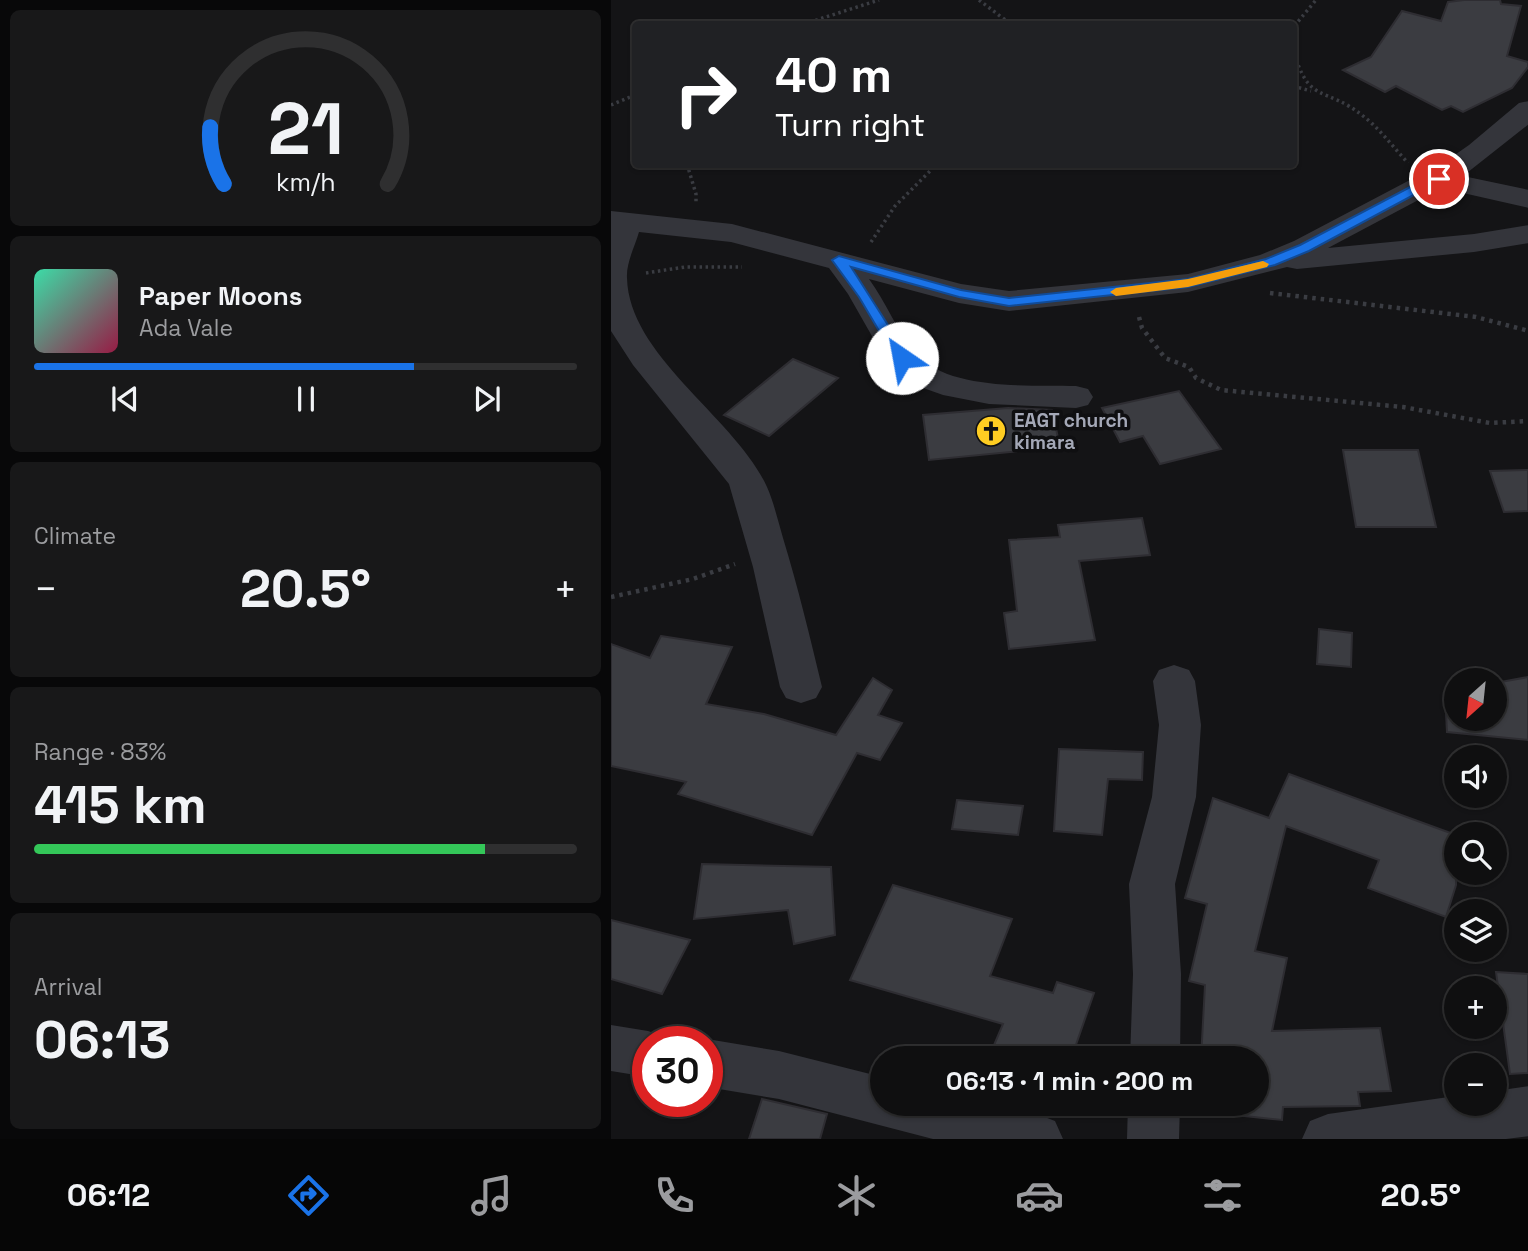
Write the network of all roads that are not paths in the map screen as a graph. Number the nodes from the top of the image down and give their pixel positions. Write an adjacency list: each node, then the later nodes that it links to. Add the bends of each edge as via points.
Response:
1 (1528, 109): 2 (street)
2 (1434, 182): 3 (street); 6 (street)
3 (1528, 199)
4 (619, 221): 7 (street, via 732,233); 8 (street)
5 (1528, 234): 6 (street)
6 (1271, 262): 7 (street, via 1188,283 1009,302)
7 (847, 263): 9 (street, via 893,346 911,369 940,383 990,395)
8 (611, 278): 11 (street, via 612,303 622,328 748,485)
9 (1076, 397)
10 (1174, 681): 12 (street, via 1180,725 1174,797 1152,884)
11 (801, 687)
12 (1155, 1046)
13 (611, 1048): 14 (street)
14 (632, 1051)
15 (723, 1066): 16 (street)
16 (870, 1099)
17 (1528, 1111): 22 (street)
18 (940, 1116): 20 (street)
19 (1154, 1116): 21 (street)
20 (1037, 1139)
21 (1153, 1139)
22 (1327, 1139)

